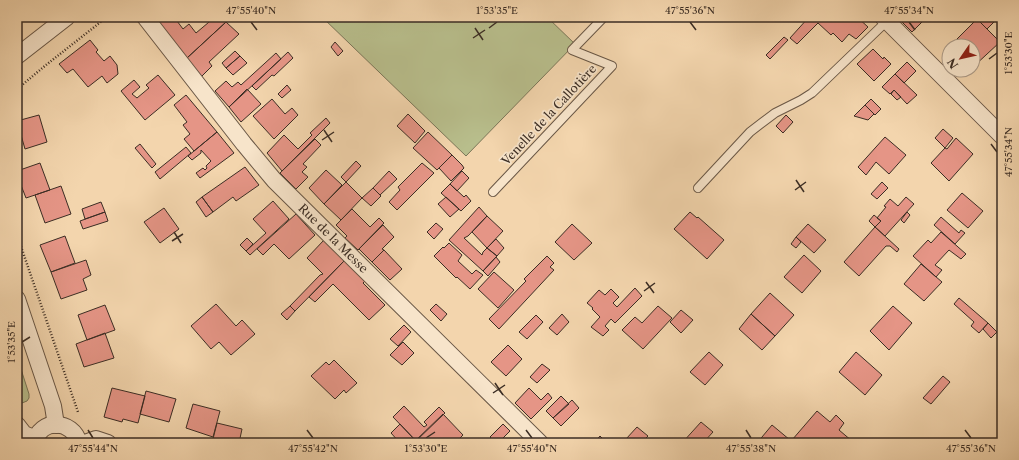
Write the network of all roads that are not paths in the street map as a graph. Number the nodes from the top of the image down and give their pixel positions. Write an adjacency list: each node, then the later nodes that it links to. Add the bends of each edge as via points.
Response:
1 (67, 17): 5 (street)
2 (145, 17): 16 (street, Rue de la Messe, via 274,180)
3 (604, 17): 8 (lane, Venelle de la Callotière, via 572,50 612,66)
4 (885, 19): 6 (street); 7 (lane, via 812,93 775,113 750,132)
5 (17, 56)
6 (1002, 136)
7 (698, 188)
8 (493, 192)
9 (17, 299): 10 (street)
10 (23, 338): 12 (street, via 53,406)
11 (17, 425): 14 (street, via 24,434)
12 (56, 425): 13 (street, via 69,428); 14 (street, via 44,428)
13 (79, 439): 15 (street, via 96,439)
14 (36, 441)
15 (108, 443)
16 (540, 443)

